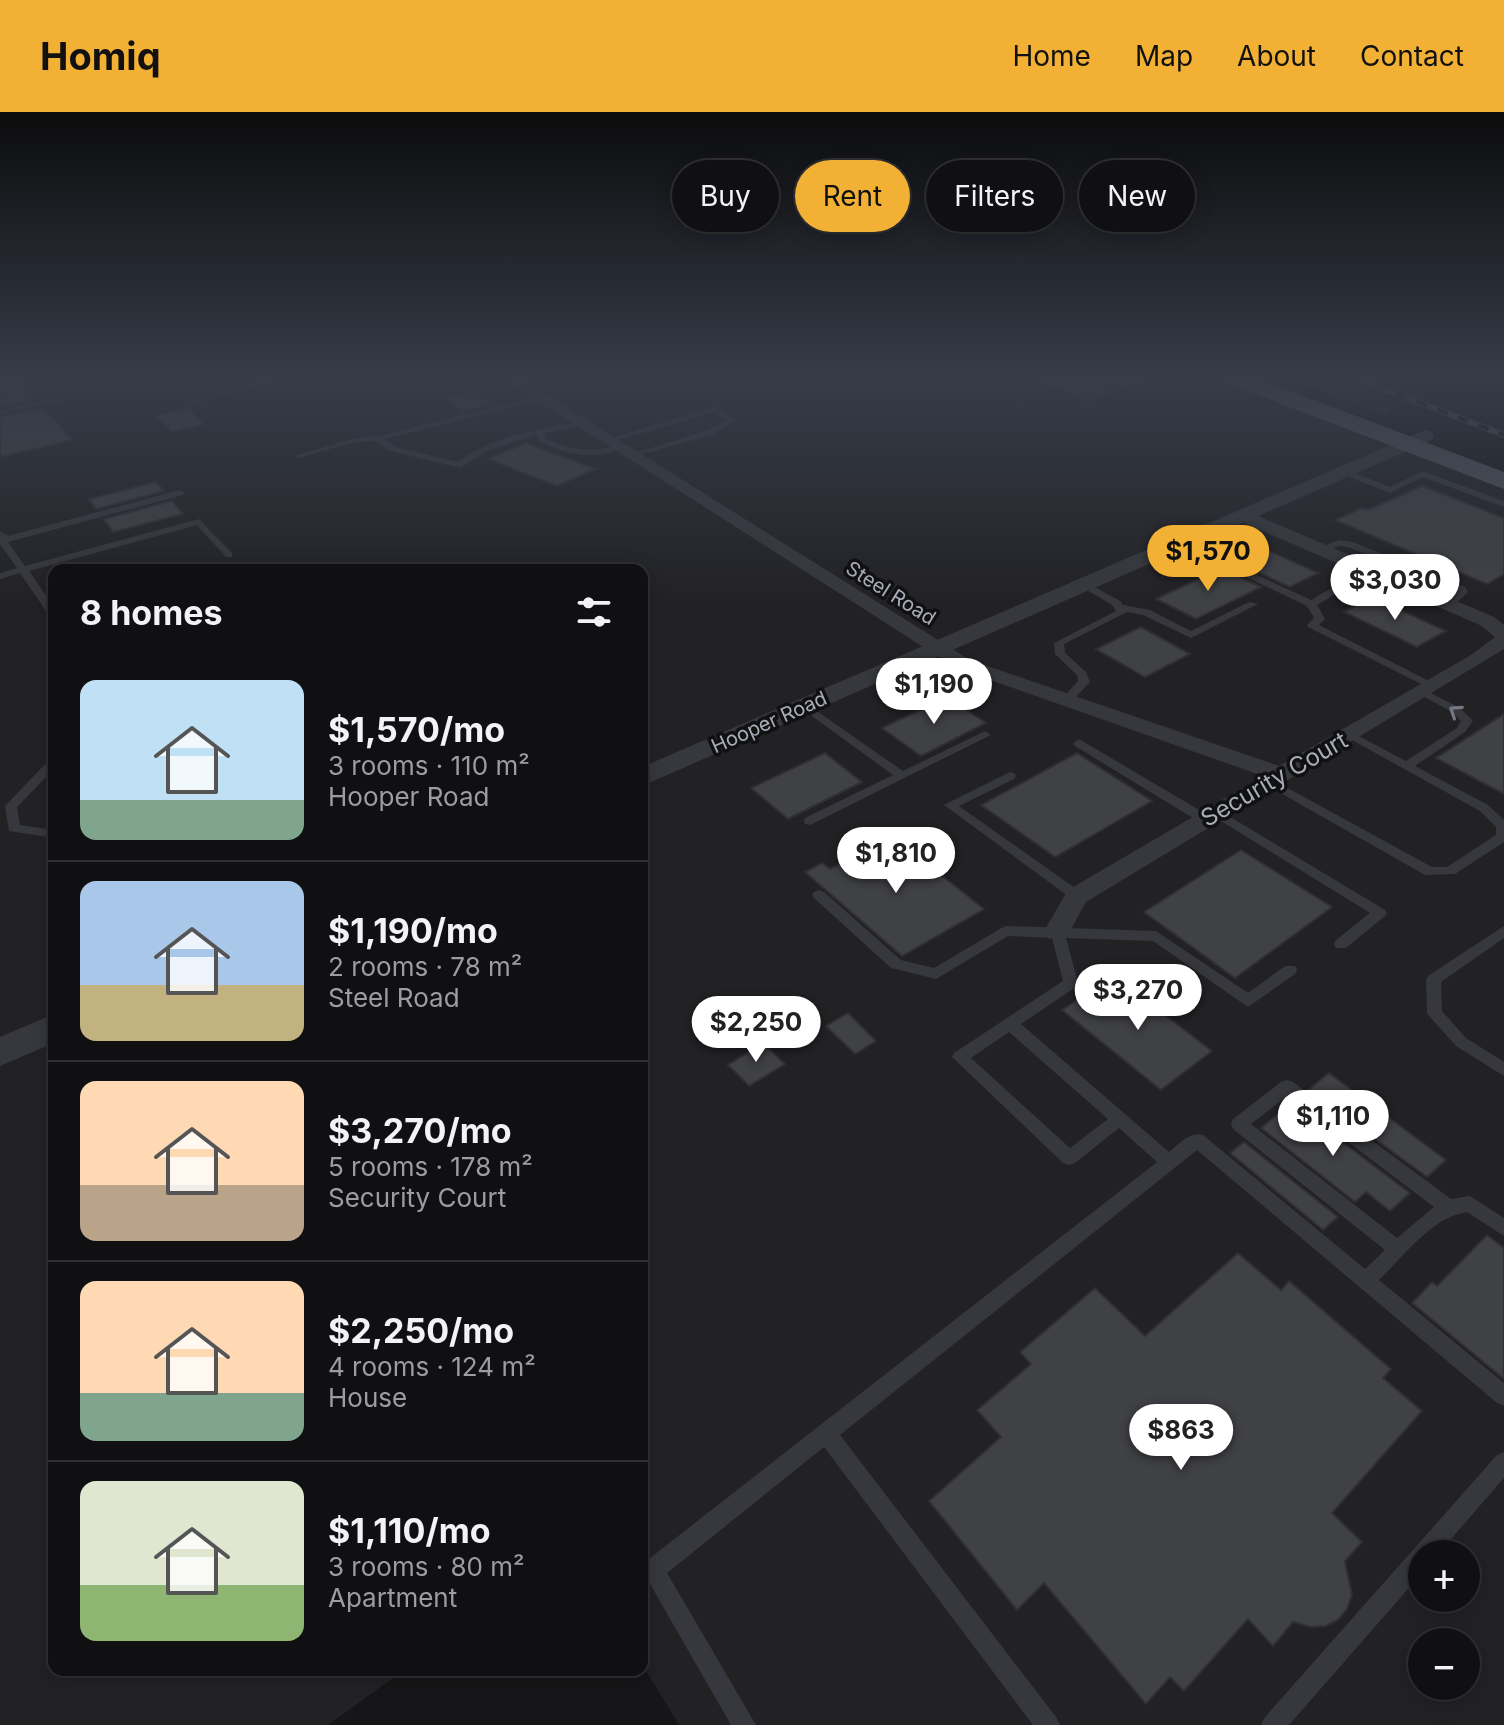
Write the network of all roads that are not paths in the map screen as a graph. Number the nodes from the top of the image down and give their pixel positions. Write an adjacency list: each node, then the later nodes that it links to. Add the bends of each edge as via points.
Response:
1 (308, 453): 8 (lane)
2 (407, 453): 3 (lane, via 460,465)
3 (476, 453)
4 (629, 453): 29 (street, Steel Road)
5 (1387, 453): 10 (street, Hooper Road)
6 (1442, 453): 11 (main road)
7 (1462, 453): 9 (main road)
8 (298, 456)
9 (1504, 464)
10 (1345, 472): 13 (lane, via 1390,490 1423,474); 14 (street, Hooper Road)
11 (1504, 481)
12 (180, 493): 15 (lane)
13 (1504, 504)
14 (1243, 516): 16 (street, Security Court); 22 (street, Hooper Road)
15 (1, 539): 19 (lane)
16 (1320, 549): 20 (street, Security Court); 25 (lane, via 1350,544 1461,589)
17 (229, 555): 19 (lane, via 199,522)
18 (1224, 563): 24 (lane)
19 (23, 569): 21 (lane); 26 (lane)
20 (1369, 570): 24 (lane); 25 (street, Security Court)
21 (0, 576)
22 (1085, 585): 27 (lane); 29 (street, Hooper Road)
23 (1253, 604): 27 (lane, via 1191,635 1146,612)
24 (1311, 604): 30 (lane, via 1320,619 1314,628)
25 (1448, 605): 28 (street, Security Court, via 1487,621)
26 (48, 606)
27 (1120, 608): 31 (lane, via 1119,614 1059,643 1060,654 1084,682)
28 (1504, 637): 30 (street, Security Court, via 1502,644)
29 (937, 648): 31 (street, Steel Road, via 963,664); 32 (street, Hooper Road)
30 (1428, 689): 34 (street, Security Court); 36 (lane, one-way to 30, via 1467,721)
31 (1066, 701): 41 (street, Steel Road)
32 (805, 706): 38 (street, Hooper Road); 39 (lane)
33 (985, 735): 39 (lane)
34 (1349, 735): 36 (lane); 41 (street, Security Court)
35 (1079, 743): 42 (lane)
36 (1406, 766): 41 (lane, via 1484,808 1503,826 1502,837 1450,871 1430,872)
37 (48, 768): 44 (lane, via 11,806 14,828)
38 (648, 774)
39 (902, 776): 43 (lane)
40 (1010, 776): 46 (lane, via 950,805)
41 (1275, 779): 42 (street, Security Court)
42 (1212, 816): 46 (street, Security Court); 49 (lane, via 1380,913)
43 (810, 821)
44 (48, 833)
45 (819, 895): 47 (lane, via 896,964 936,974 1005,931)
46 (1077, 896): 47 (street, Security Court)
47 (1057, 931): 50 (lane, via 1156,936 1248,1001); 51 (lane, via 1071,983)
48 (1504, 931): 54 (lane, via 1433,980 1435,1013 1461,1042)
49 (1341, 944)
50 (1290, 970)
51 (1010, 1024): 55 (lane); 55 (lane, via 960,1057 1069,1158)
52 (48, 1031): 53 (street)
53 (0, 1052)
54 (1504, 1070)
55 (1119, 1119): 56 (lane)
56 (1169, 1162): 60 (lane, via 1197,1140); 62 (lane)
57 (1448, 1207): 58 (lane, via 1470,1204); 59 (lane); 59 (lane, via 1287,1087 1239,1124)
58 (1504, 1228)
59 (1397, 1249): 60 (lane)
60 (1366, 1280): 61 (lane)
61 (1504, 1396)
62 (826, 1433): 66 (lane, via 653,1570); 67 (lane)
63 (1504, 1462): 64 (lane)
64 (1436, 1540)
65 (1408, 1572): 68 (lane)
66 (744, 1725)
67 (1048, 1725)
68 (1273, 1725)

